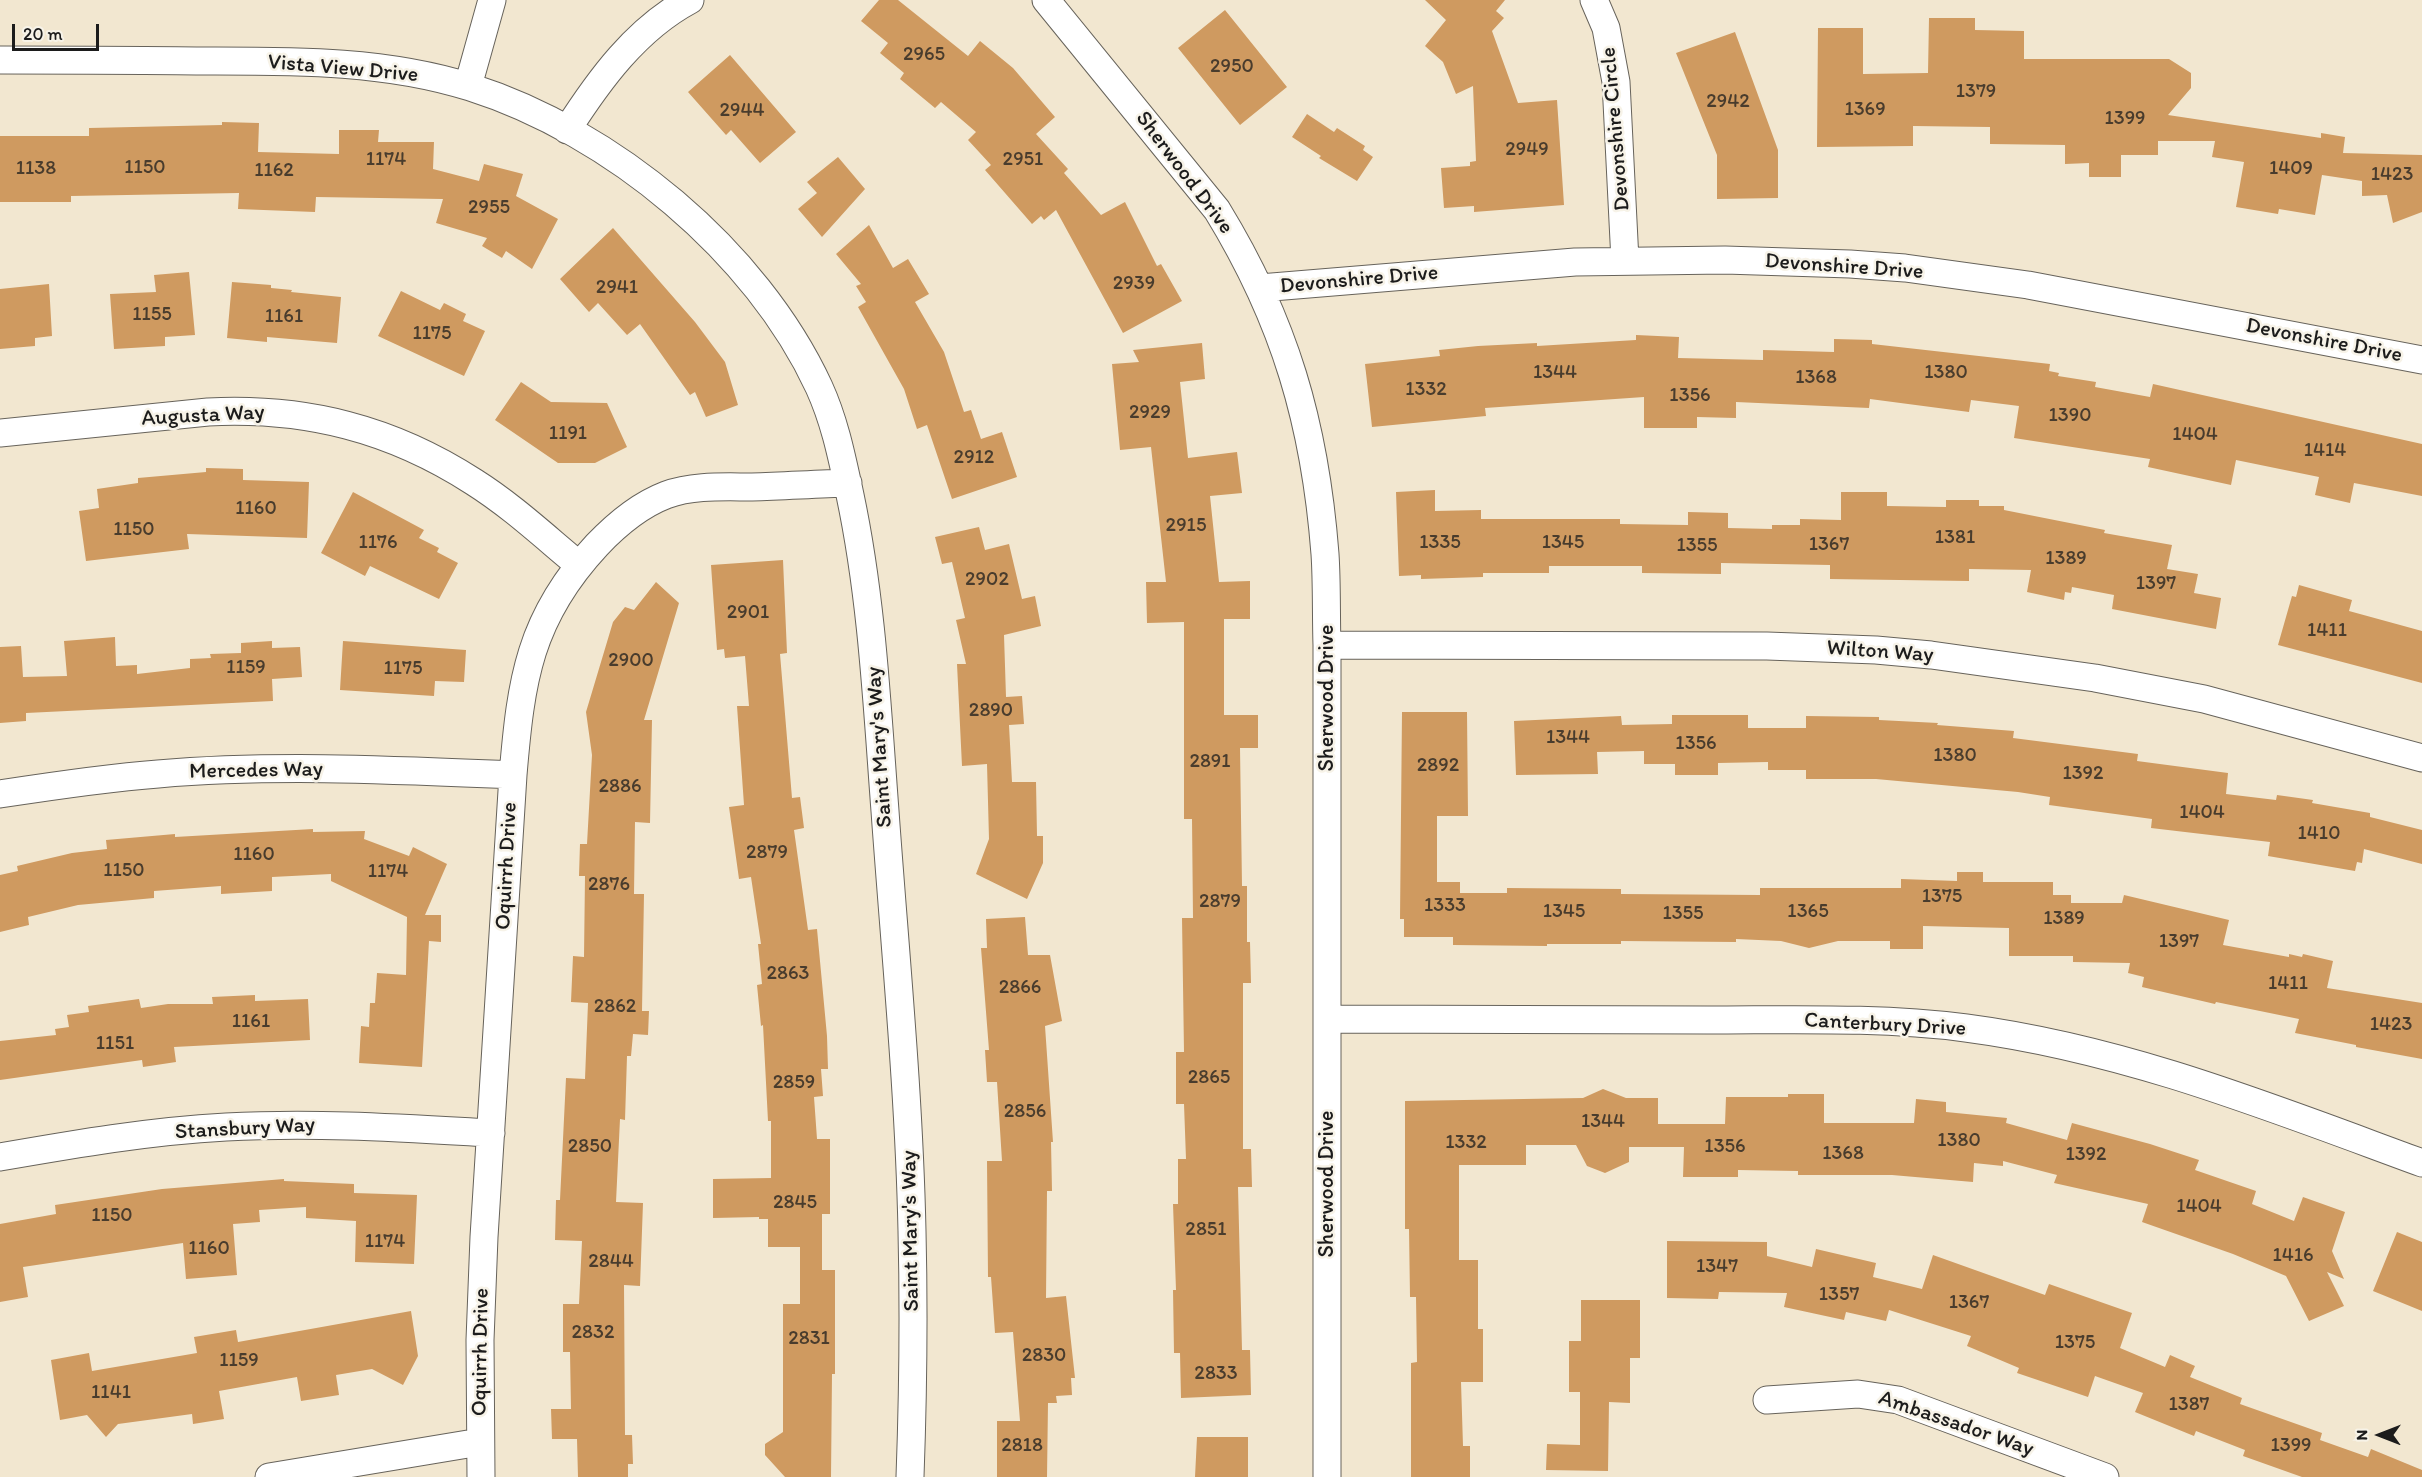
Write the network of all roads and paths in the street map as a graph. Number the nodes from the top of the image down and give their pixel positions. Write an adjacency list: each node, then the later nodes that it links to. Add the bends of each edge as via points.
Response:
1 (492, 0): 6 (street)
2 (690, 0): 7 (street, via 669,12 629,47)
3 (1046, 0): 9 (street, Sherwood Drive, via 1217,210)
4 (1594, 0): 8 (street, Devonshire Circle, via 1606,28 1616,82)
5 (0, 60): 6 (street, Vista View Drive, via 309,63 388,69)
6 (468, 86): 7 (street, Vista View Drive)
7 (567, 130): 12 (street, Saint Mary's Way, via 607,152 683,211 761,294 819,387 837,434)
8 (1625, 261): 9 (street, Devonshire Drive); 10 (street, Devonshire Drive, via 1725,260 1905,268 2028,285)
9 (1260, 288): 14 (street, Sherwood Drive, via 1293,374 1315,465 1325,556)
10 (2422, 360)
11 (0, 433): 13 (street, Augusta Way, via 243,410 310,416 375,432 441,462 475,482)
12 (848, 483): 13 (street, Oquirrh Drive, via 696,488 667,495 638,510); 27 (street, Saint Mary's Way, via 859,537 873,654 908,1130 913,1319)
13 (579, 565): 16 (street, Oquirrh Drive, via 556,598 526,668 518,706)
14 (1327, 645): 15 (street, Wilton Way, via 1767,646 1876,650 2095,678 2204,699); 18 (street, Sherwood Drive)
15 (2422, 758)
16 (513, 775): 17 (street, Mercedes Way, via 330,768 222,770 108,779); 19 (street, Oquirrh Drive)
17 (0, 794)
18 (1327, 1019): 21 (street, Canterbury Drive, via 1843,1020 1965,1028 2083,1049 2139,1064); 28 (street, Sherwood Drive)
19 (491, 1133): 20 (street, Stansbury Way, via 345,1125 225,1127); 23 (street, Oquirrh Drive, via 480,1340)
20 (0, 1157)
21 (2422, 1163)
22 (1767, 1400): 24 (street, Ambassador Way, via 1858,1394 1887,1398)
23 (480, 1442): 25 (street); 26 (street, Oquirrh Drive)
24 (2075, 1472): 29 (street, Ambassador Way)
25 (269, 1477)
26 (481, 1477)
27 (910, 1477)
28 (1327, 1477)
29 (2104, 1477)

